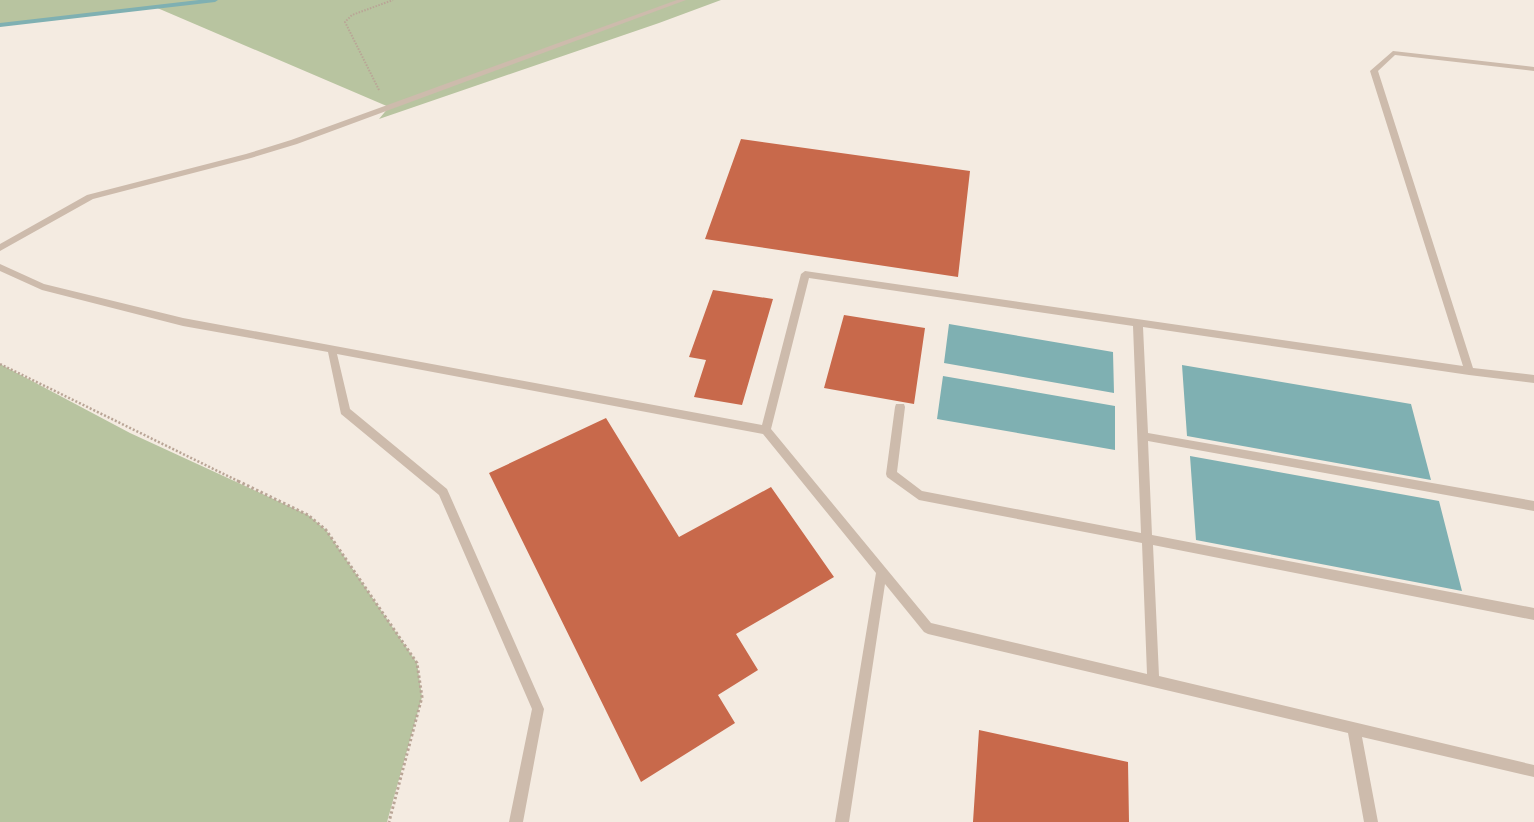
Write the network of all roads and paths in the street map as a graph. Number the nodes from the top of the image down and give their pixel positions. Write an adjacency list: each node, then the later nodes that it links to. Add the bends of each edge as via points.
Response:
1 (393, 0): 4 (path, via 352,14 345,22)
2 (683, 0): 4 (lane)
3 (1534, 69): 10 (lane, via 1393,53 1374,71)
4 (389, 108): 5 (lane, via 248,156 90,197)
5 (0, 248)
6 (0, 267): 8 (lane, via 42,287 182,322)
7 (1138, 323): 10 (lane); 13 (lane, via 805,274); 14 (lane)
8 (332, 351): 13 (lane); 23 (lane, via 344,411 443,492 538,709)
9 (0, 364): 22 (path, via 308,515 326,530 417,663 422,697)
10 (1469, 371): 11 (lane)
11 (1534, 379)
12 (900, 407): 16 (lane, via 891,474 919,495)
13 (766, 430): 17 (lane)
14 (1143, 436): 15 (lane); 16 (lane)
15 (1534, 506)
16 (1148, 540): 18 (lane); 19 (lane)
17 (881, 573): 19 (lane, via 928,628); 24 (lane)
18 (1534, 614)
19 (1153, 682): 20 (lane)
20 (1354, 729): 21 (lane); 25 (lane)
21 (1534, 771)
22 (389, 822)
23 (516, 822)
24 (842, 822)
25 (1371, 822)

